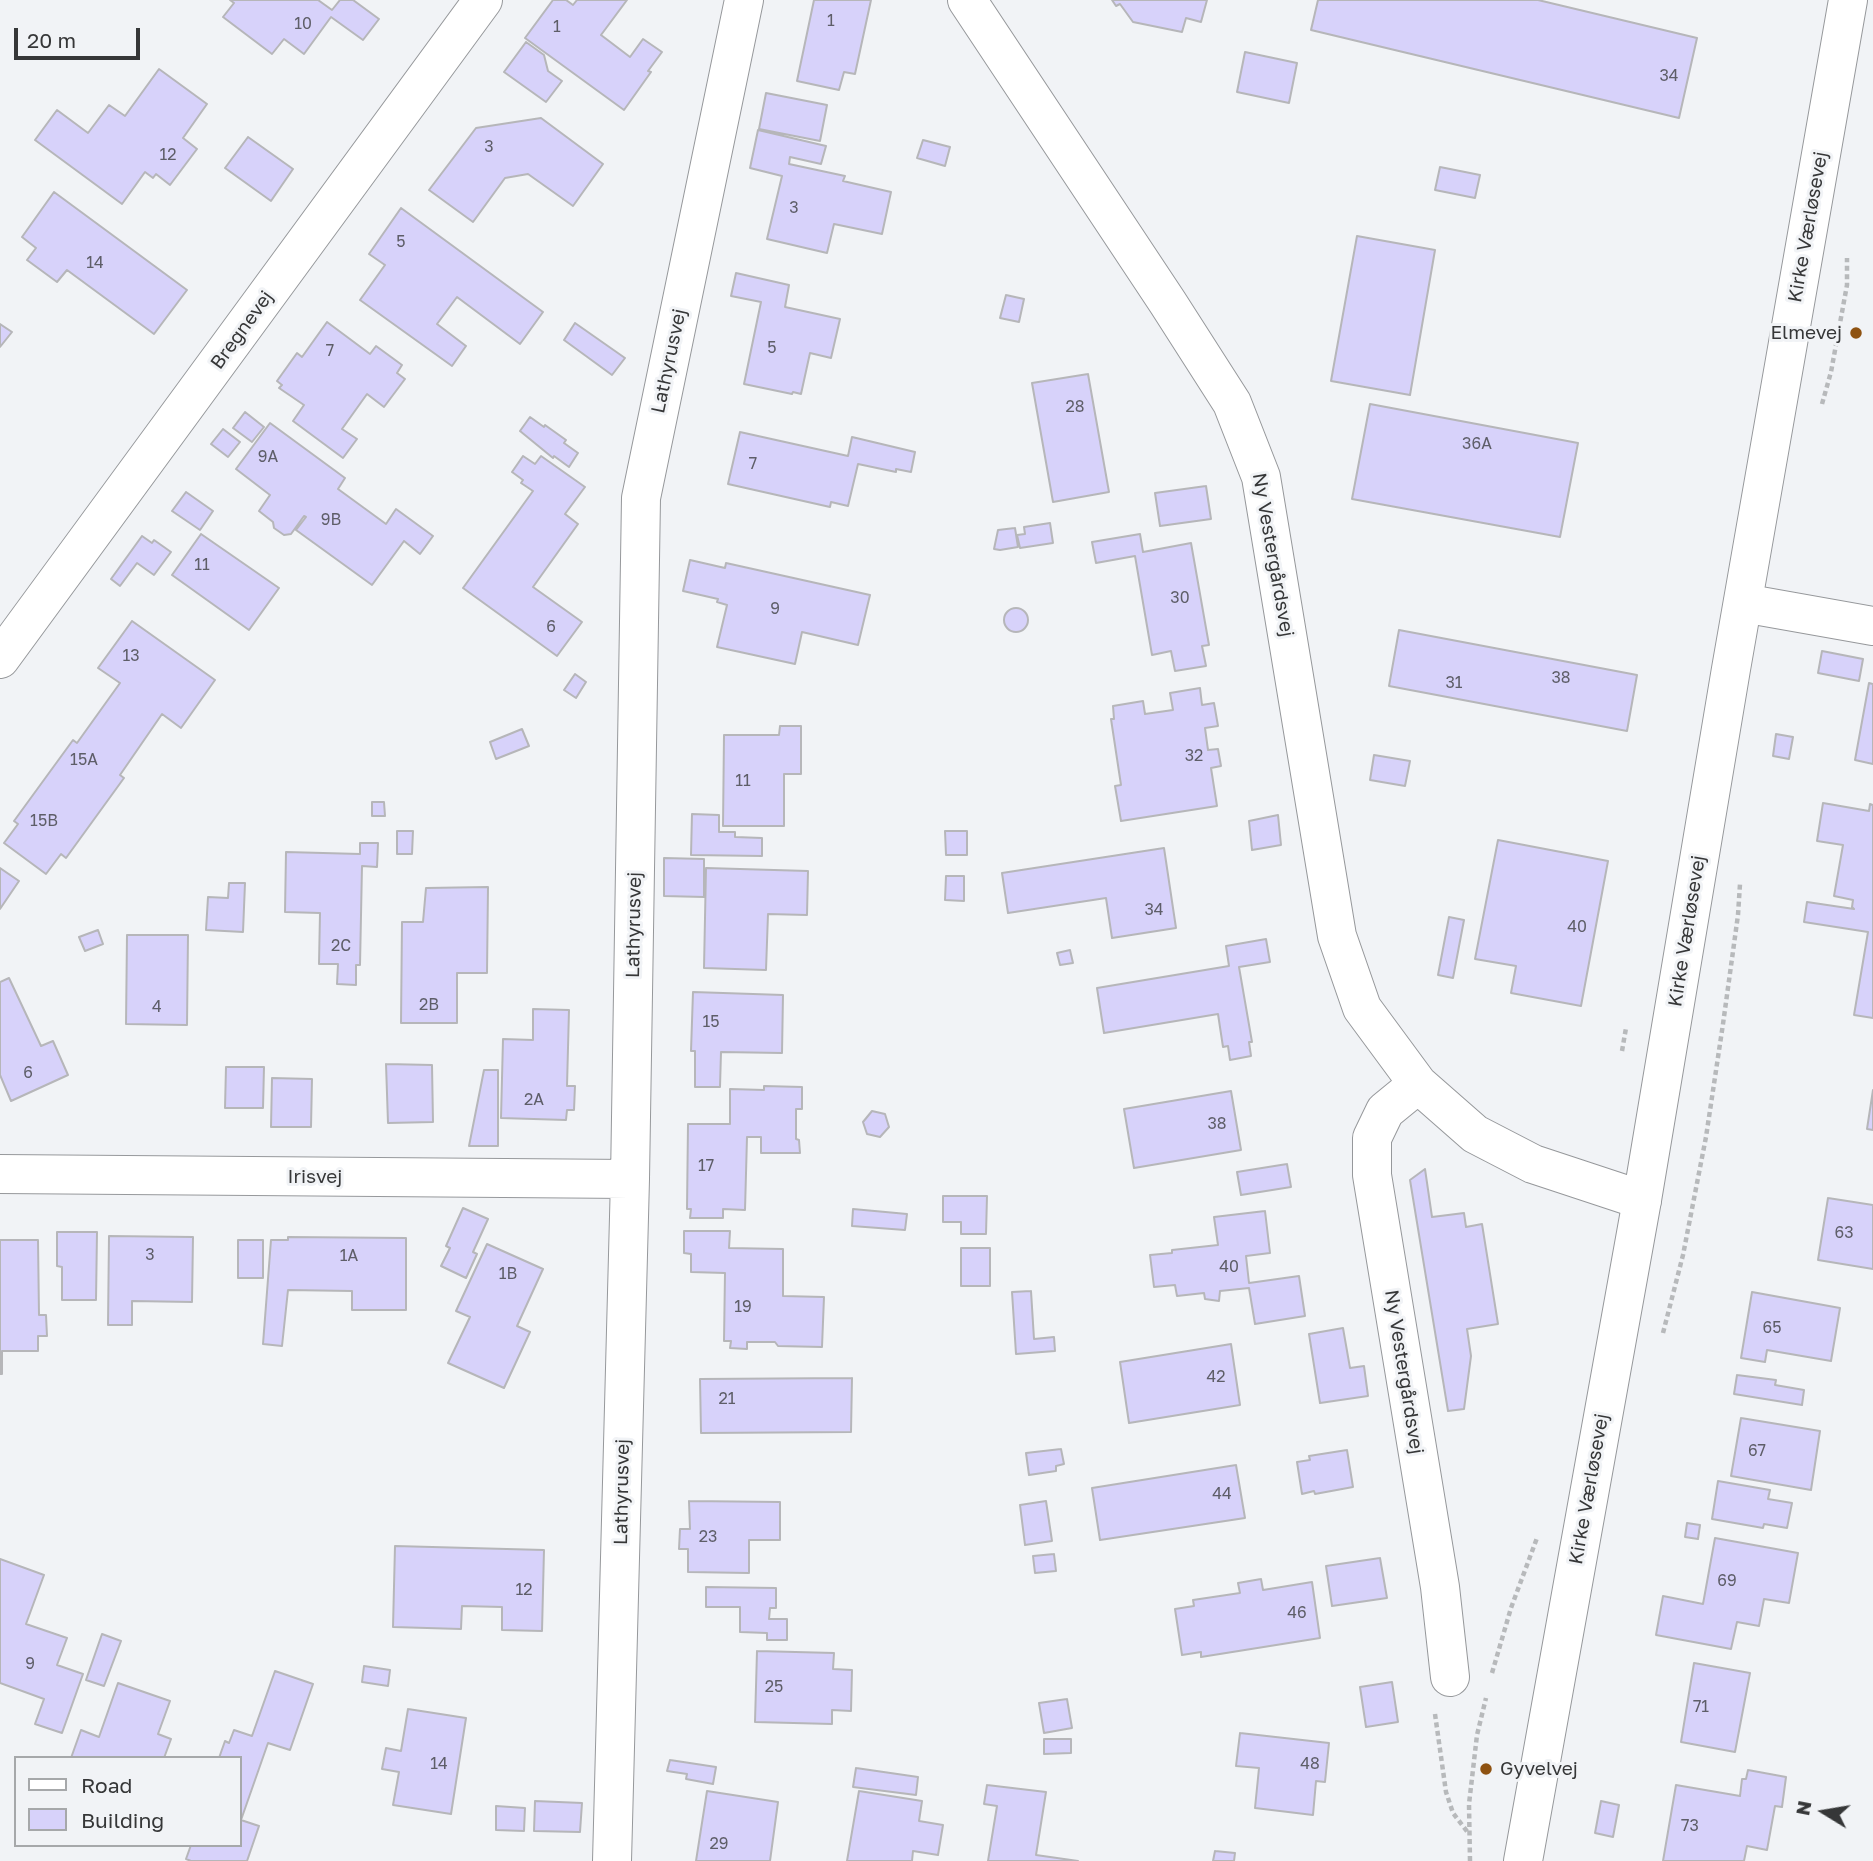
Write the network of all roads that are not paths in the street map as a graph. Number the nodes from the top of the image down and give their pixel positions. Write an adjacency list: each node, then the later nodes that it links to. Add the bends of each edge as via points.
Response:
1 (483, 0): 7 (street, Bregnevej)
2 (744, 0): 10 (street, Lathyrusvej, via 641,498)
3 (967, 0): 8 (street, Ny Vestergårdsvej, via 1232,403 1262,477 1337,936 1362,1008)
4 (1848, 0): 5 (street, Kirke Værløsevej)
5 (1743, 603): 6 (street); 11 (street, Kirke Værløsevej)
6 (1873, 626)
7 (0, 659)
8 (1418, 1084): 11 (street, Ny Vestergårdsvej, via 1475,1134 1533,1164); 12 (street, Ny Vestergårdsvej, via 1385,1111 1372,1138 1372,1175 1440,1587)
9 (0, 1174): 10 (street, Irisvej)
10 (630, 1179): 13 (street, Lathyrusvej)
11 (1642, 1200): 14 (street, Kirke Værløsevej)
12 (1450, 1676)
13 (612, 1861)
14 (1523, 1861)

